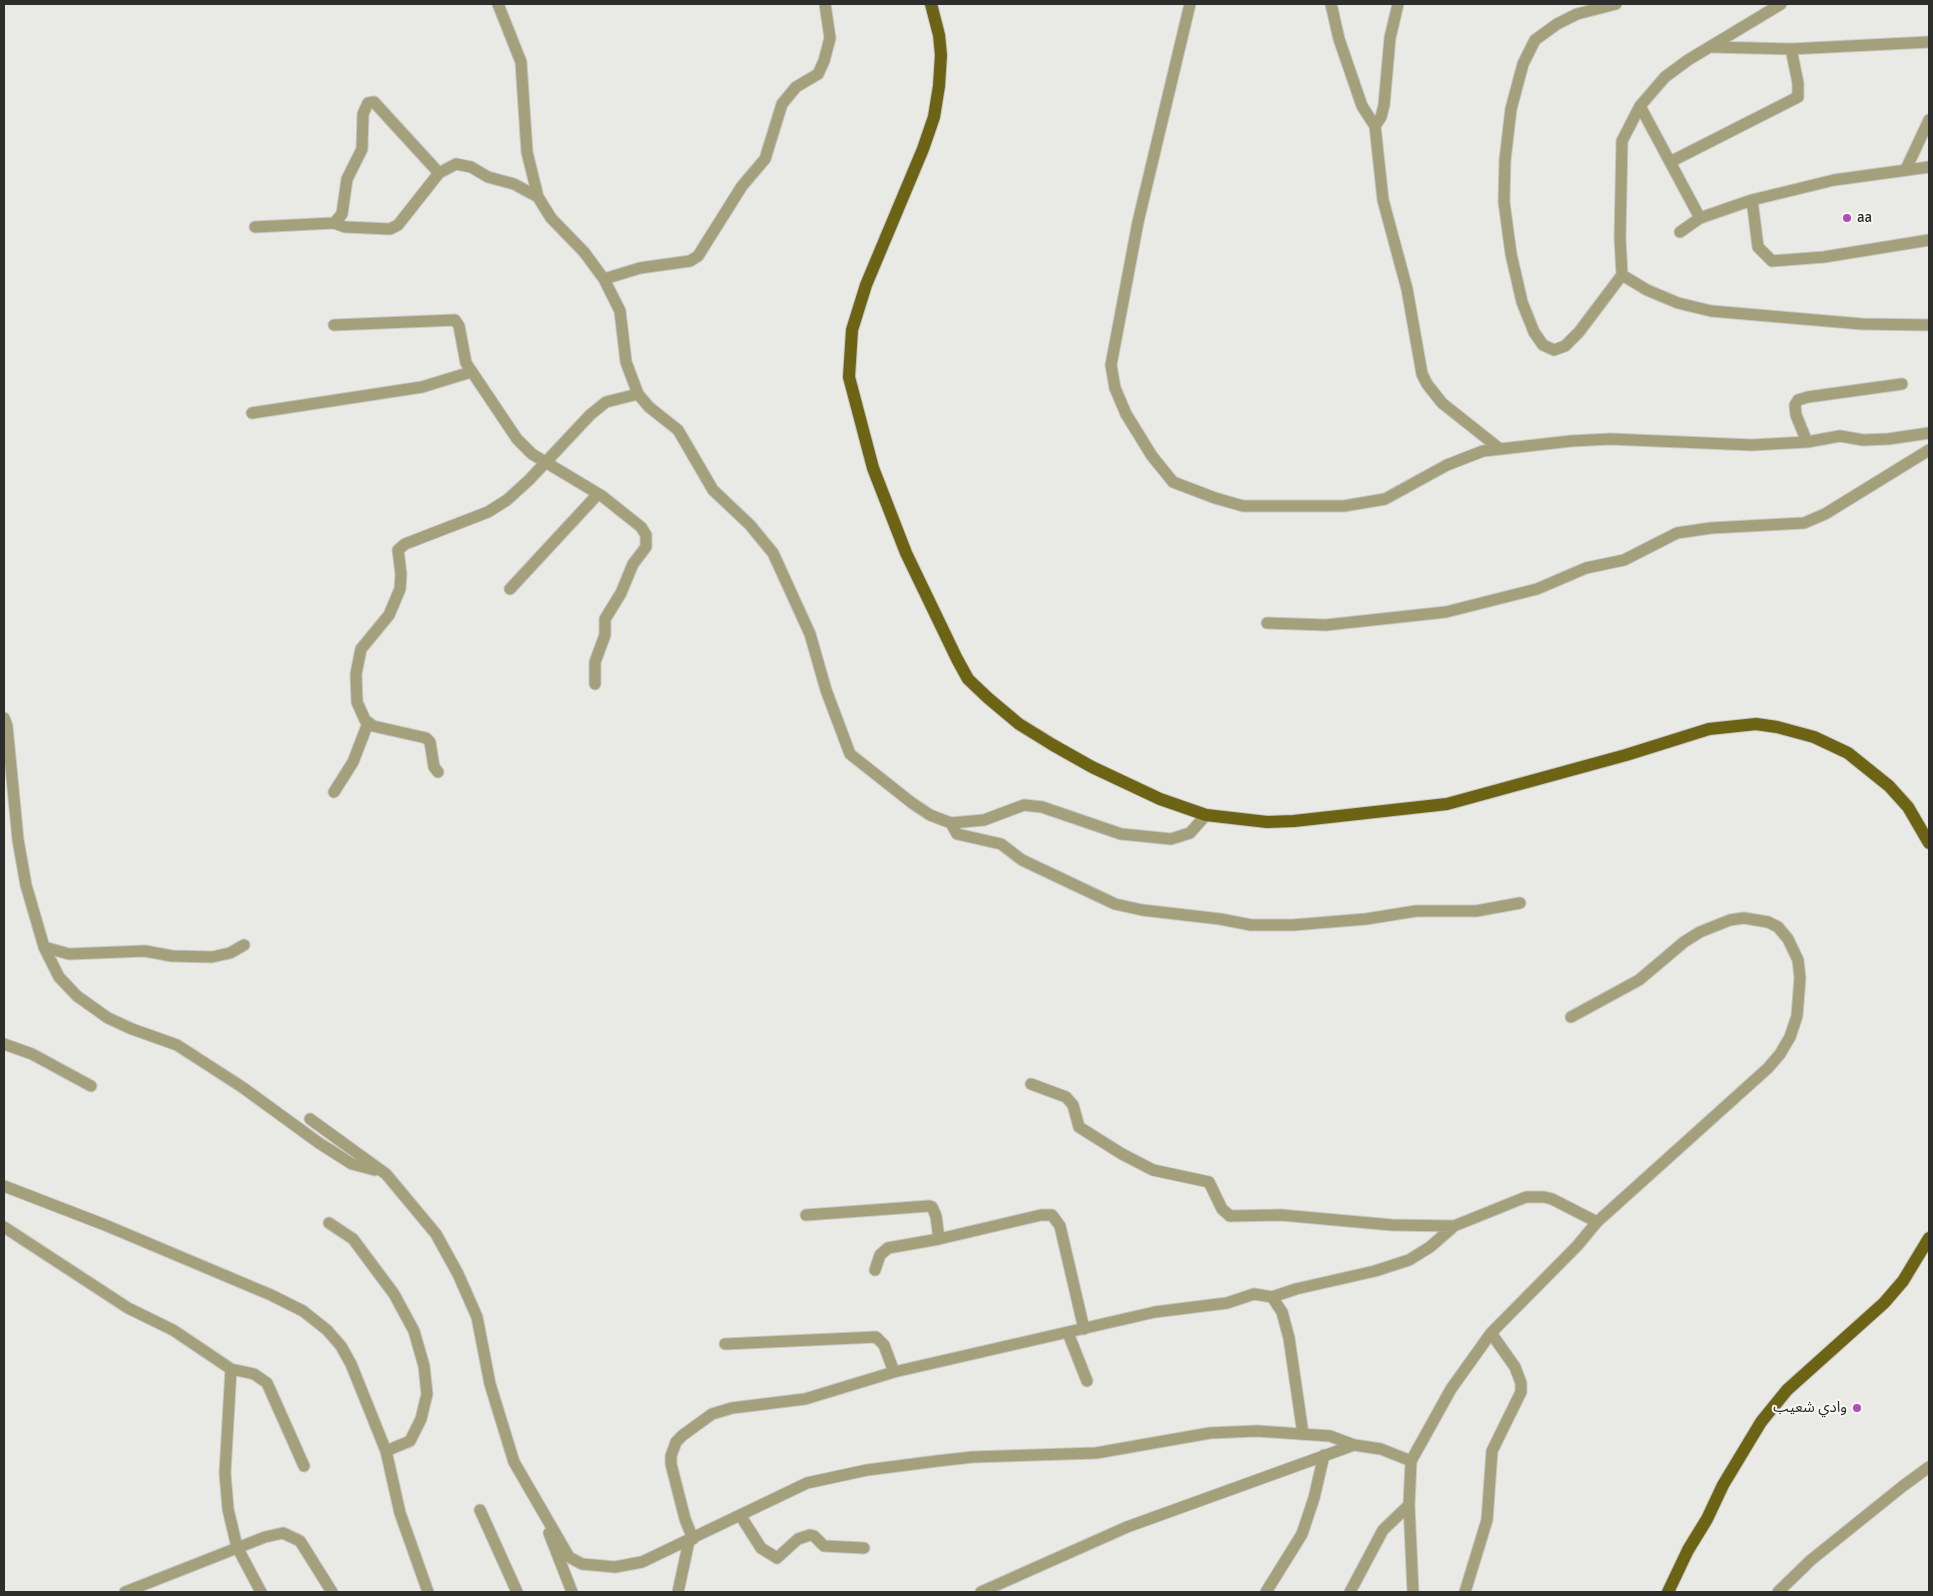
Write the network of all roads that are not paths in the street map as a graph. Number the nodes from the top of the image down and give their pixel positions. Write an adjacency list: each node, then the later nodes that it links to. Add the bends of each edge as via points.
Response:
1 (498, 4): 19 (street, via 522,62 527,152)
2 (825, 4): 27 (street, via 830,38 818,74 796,87 782,104 765,159 742,186 698,256 690,261 640,268)
3 (931, 4): 47 (main road, via 941,55 934,117 866,285 850,344 849,377 874,468 906,553 968,679 1019,724 1084,762 1160,799)
4 (1190, 4): 36 (street, via 1138,222 1111,365 1118,400 1152,456 1173,482 1229,503 1243,506 1330,506 1374,502 1453,462 1483,451)
5 (1330, 4): 14 (street, via 1362,106)
6 (1398, 4): 14 (street, via 1390,38 1384,105)
7 (1616, 4): 26 (street, via 1577,14 1557,24 1535,40 1529,50 1515,87 1511,109 1504,202 1518,288 1534,332 1543,345 1554,350 1568,344)
8 (1781, 4): 10 (street)
9 (1929, 42): 11 (street)
10 (1712, 47): 11 (street); 12 (street, via 1666,77)
11 (1791, 49): 15 (street, via 1798,97)
12 (1640, 106): 15 (street); 26 (street, via 1627,127 1621,148)
13 (1929, 120): 17 (street)
14 (1375, 126): 36 (street, via 1383,200 1407,289 1422,374 1442,403)
15 (1670, 162): 21 (street)
16 (1929, 167): 17 (street)
17 (1906, 169): 20 (street, via 1834,180)
18 (439, 173): 19 (street, via 456,164 471,167 488,178 514,184); 22 (street, via 398,225 390,229 361,229); 22 (street, via 374,102 368,104 363,114 362,149 347,179 342,214)
19 (538, 197): 27 (street, via 551,218 584,252)
20 (1752, 200): 21 (street); 25 (street, via 1758,247 1772,261 1824,257)
21 (1700, 218): 24 (street)
22 (334, 223): 23 (street)
23 (254, 227)
24 (1680, 232)
25 (1929, 240)
26 (1622, 275): 29 (street, via 1678,303 1711,312 1862,324)
27 (604, 279): 32 (street, via 620,311 626,362)
28 (334, 325): 30 (street, via 455,320)
29 (1929, 325)
30 (471, 372): 33 (street, via 429,386); 38 (street, via 517,439)
31 (1902, 384): 35 (street, via 1798,400 1796,415)
32 (638, 394): 38 (street, via 606,402); 48 (street, via 678,430 713,490 750,525 773,553 810,634 826,690 850,754 923,811)
33 (252, 413)
34 (1929, 433): 35 (street, via 1863,440 1840,436)
35 (1807, 442): 36 (street, via 1752,445 1610,439)
36 (1500, 449)
37 (1929, 450): 41 (street, via 1825,514 1804,523 1677,533 1624,560 1586,568 1537,589 1446,612 1332,625)
38 (545, 462): 39 (street); 44 (street, via 525,485 488,512 405,544 398,550 401,574 396,603 365,643 358,659 357,702)
39 (598, 494): 40 (street); 42 (street, via 638,524 646,547 633,564 605,619 605,635 595,662)
40 (510, 589)
41 (1267, 623)
42 (595, 684)
43 (4, 718): 52 (street, via 18,840 26,885)
44 (368, 723): 45 (street, via 426,738); 46 (street, via 353,762)
45 (438, 772)
46 (334, 792)
47 (1206, 815): 48 (street, via 1190,833 1171,839 1121,834 1035,806 1015,807 984,820); 49 (main road, via 1294,821 1447,804 1709,729 1756,724 1814,737 1848,753 1883,781 1908,807)
48 (951, 823): 50 (street, via 958,834 1001,844 1022,860 1115,904 1225,919 1251,926 1293,925 1416,911 1476,912)
49 (1929, 843)
50 (1520, 903)
51 (244, 944): 52 (street, via 230,953 212,957 172,956 145,951 69,954)
52 (44, 947): 58 (street, via 59,977 77,996 108,1018 177,1045 344,1159 364,1168)
53 (1571, 1017): 61 (street, via 1639,980 1700,932 1730,920 1744,918 1778,927 1798,960 1797,1016 1780,1054)
54 (4, 1044): 56 (street, via 32,1054)
55 (1031, 1084): 63 (street, via 1066,1097 1073,1105 1079,1127 1115,1150 1153,1170 1209,1182 1224,1213 1230,1216 1281,1215 1392,1225)
56 (91, 1086)
57 (310, 1120): 58 (street)
58 (379, 1170): 85 (street, via 386,1174 436,1234 458,1274 477,1317 490,1384 514,1462)
59 (4, 1186): 78 (street, via 105,1225 303,1311 341,1346)
60 (806, 1215): 66 (street, via 929,1206 935,1212)
61 (1597, 1222): 63 (street, via 1552,1199 1535,1196 1516,1200); 71 (street)
62 (329, 1223): 78 (street, via 352,1239 394,1294 414,1331 424,1366 427,1394 421,1419 410,1441)
63 (1454, 1226): 68 (street, via 1409,1260 1375,1272)
64 (4, 1227): 73 (street, via 128,1308 173,1330)
65 (1929, 1238): 102 (main road, via 1908,1274 1884,1303 1787,1390 1761,1422 1723,1486)
66 (939, 1239): 67 (street, via 888,1248 880,1255); 69 (street, via 1052,1215 1060,1226)
67 (875, 1270)
68 (1272, 1297): 69 (street, via 1254,1294 1227,1303 1174,1308); 76 (street, via 1282,1312 1289,1338)
69 (1084, 1329): 70 (street)
70 (1068, 1333): 74 (street); 75 (street)
71 (1491, 1333): 80 (street, via 1451,1389); 101 (street, via 1515,1367 1521,1392 1492,1451 1487,1520)
72 (725, 1344): 74 (street, via 876,1337 884,1345)
73 (231, 1369): 81 (street, via 254,1374 267,1383); 88 (street, via 225,1473 228,1509)
74 (894, 1372): 87 (street, via 806,1400 719,1411 683,1435 673,1449 671,1464)
75 (1087, 1381)
76 (1303, 1434): 77 (street, via 1330,1436); 86 (street, via 1257,1431 1210,1434 1096,1453 973,1457 867,1470 807,1483)
77 (1354, 1444): 79 (street); 80 (street, via 1381,1449)
78 (386, 1451): 93 (street, via 400,1513)
79 (1324, 1454): 97 (street, via 1127,1527); 98 (street, via 1302,1534)
80 (1411, 1461): 83 (street)
81 (304, 1466)
82 (1929, 1467): 103 (street, via 1811,1560)
83 (1409, 1505): 99 (street, via 1383,1530); 100 (street)
84 (480, 1510): 94 (street)
85 (543, 1515): 87 (street, via 569,1556 582,1564 615,1567 642,1562); 95 (street)
86 (740, 1515): 87 (street); 89 (street, via 761,1548 777,1558 798,1539 810,1535 824,1546)
87 (691, 1540): 96 (street)
88 (237, 1548): 90 (street); 91 (street); 92 (street, via 265,1537 283,1533 290,1535 300,1541)
89 (864, 1548)
90 (125, 1592)
91 (262, 1592)
92 (332, 1592)
93 (428, 1592)
94 (517, 1592)
95 (572, 1592)
96 (678, 1592)
97 (981, 1592)
98 (1266, 1592)
99 (1350, 1592)
100 (1413, 1592)
101 (1466, 1592)
102 (1668, 1592)
103 (1778, 1592)

